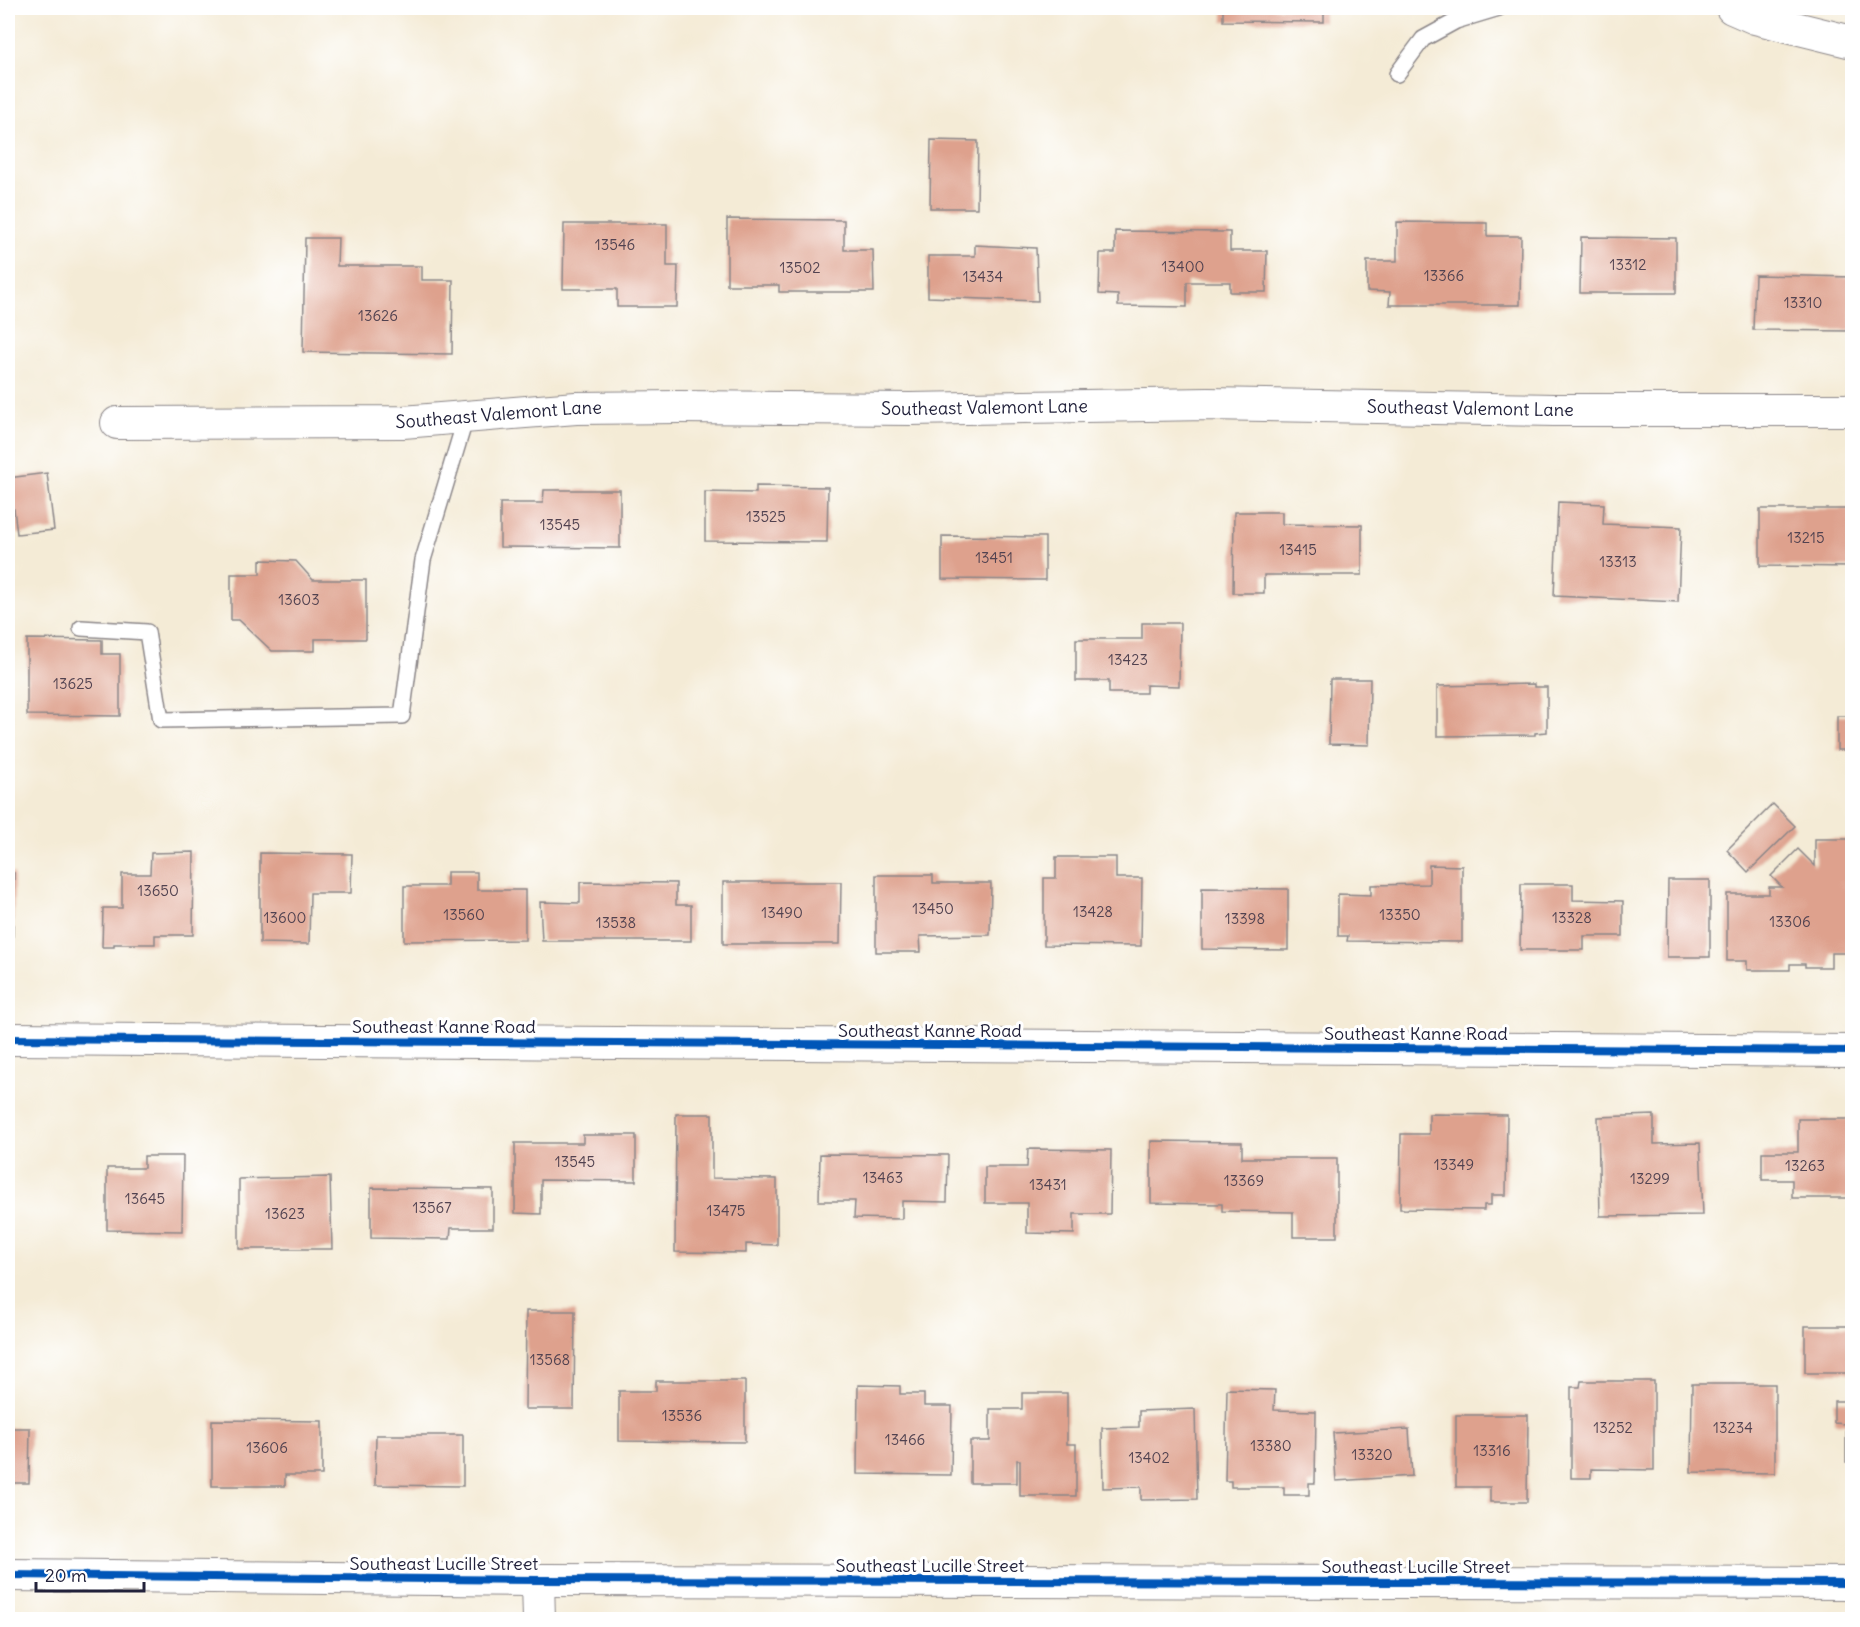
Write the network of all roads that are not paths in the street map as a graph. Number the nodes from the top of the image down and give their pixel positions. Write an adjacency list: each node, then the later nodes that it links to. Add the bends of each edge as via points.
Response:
1 (1499, 8): 4 (lane, via 1456,21 1423,39)
2 (1732, 8): 3 (street, via 1755,18)
3 (1852, 42)
4 (1397, 74)
5 (1852, 410): 6 (street, Southeast Valemont Lane, via 1208,404 910,409 576,408)
6 (466, 417): 7 (street, Southeast Valemont Lane, via 403,422); 8 (lane, via 423,560 402,716 161,720 147,632)
7 (117, 423)
8 (81, 628)
9 (8, 1039): 10 (street, Southeast Kanne Road)
10 (1852, 1051)
11 (8, 1575): 12 (street, Southeast Lucille Street)
12 (538, 1580): 13 (street, Southeast Lucille Street); 14 (street)
13 (1852, 1583)
14 (539, 1620)

